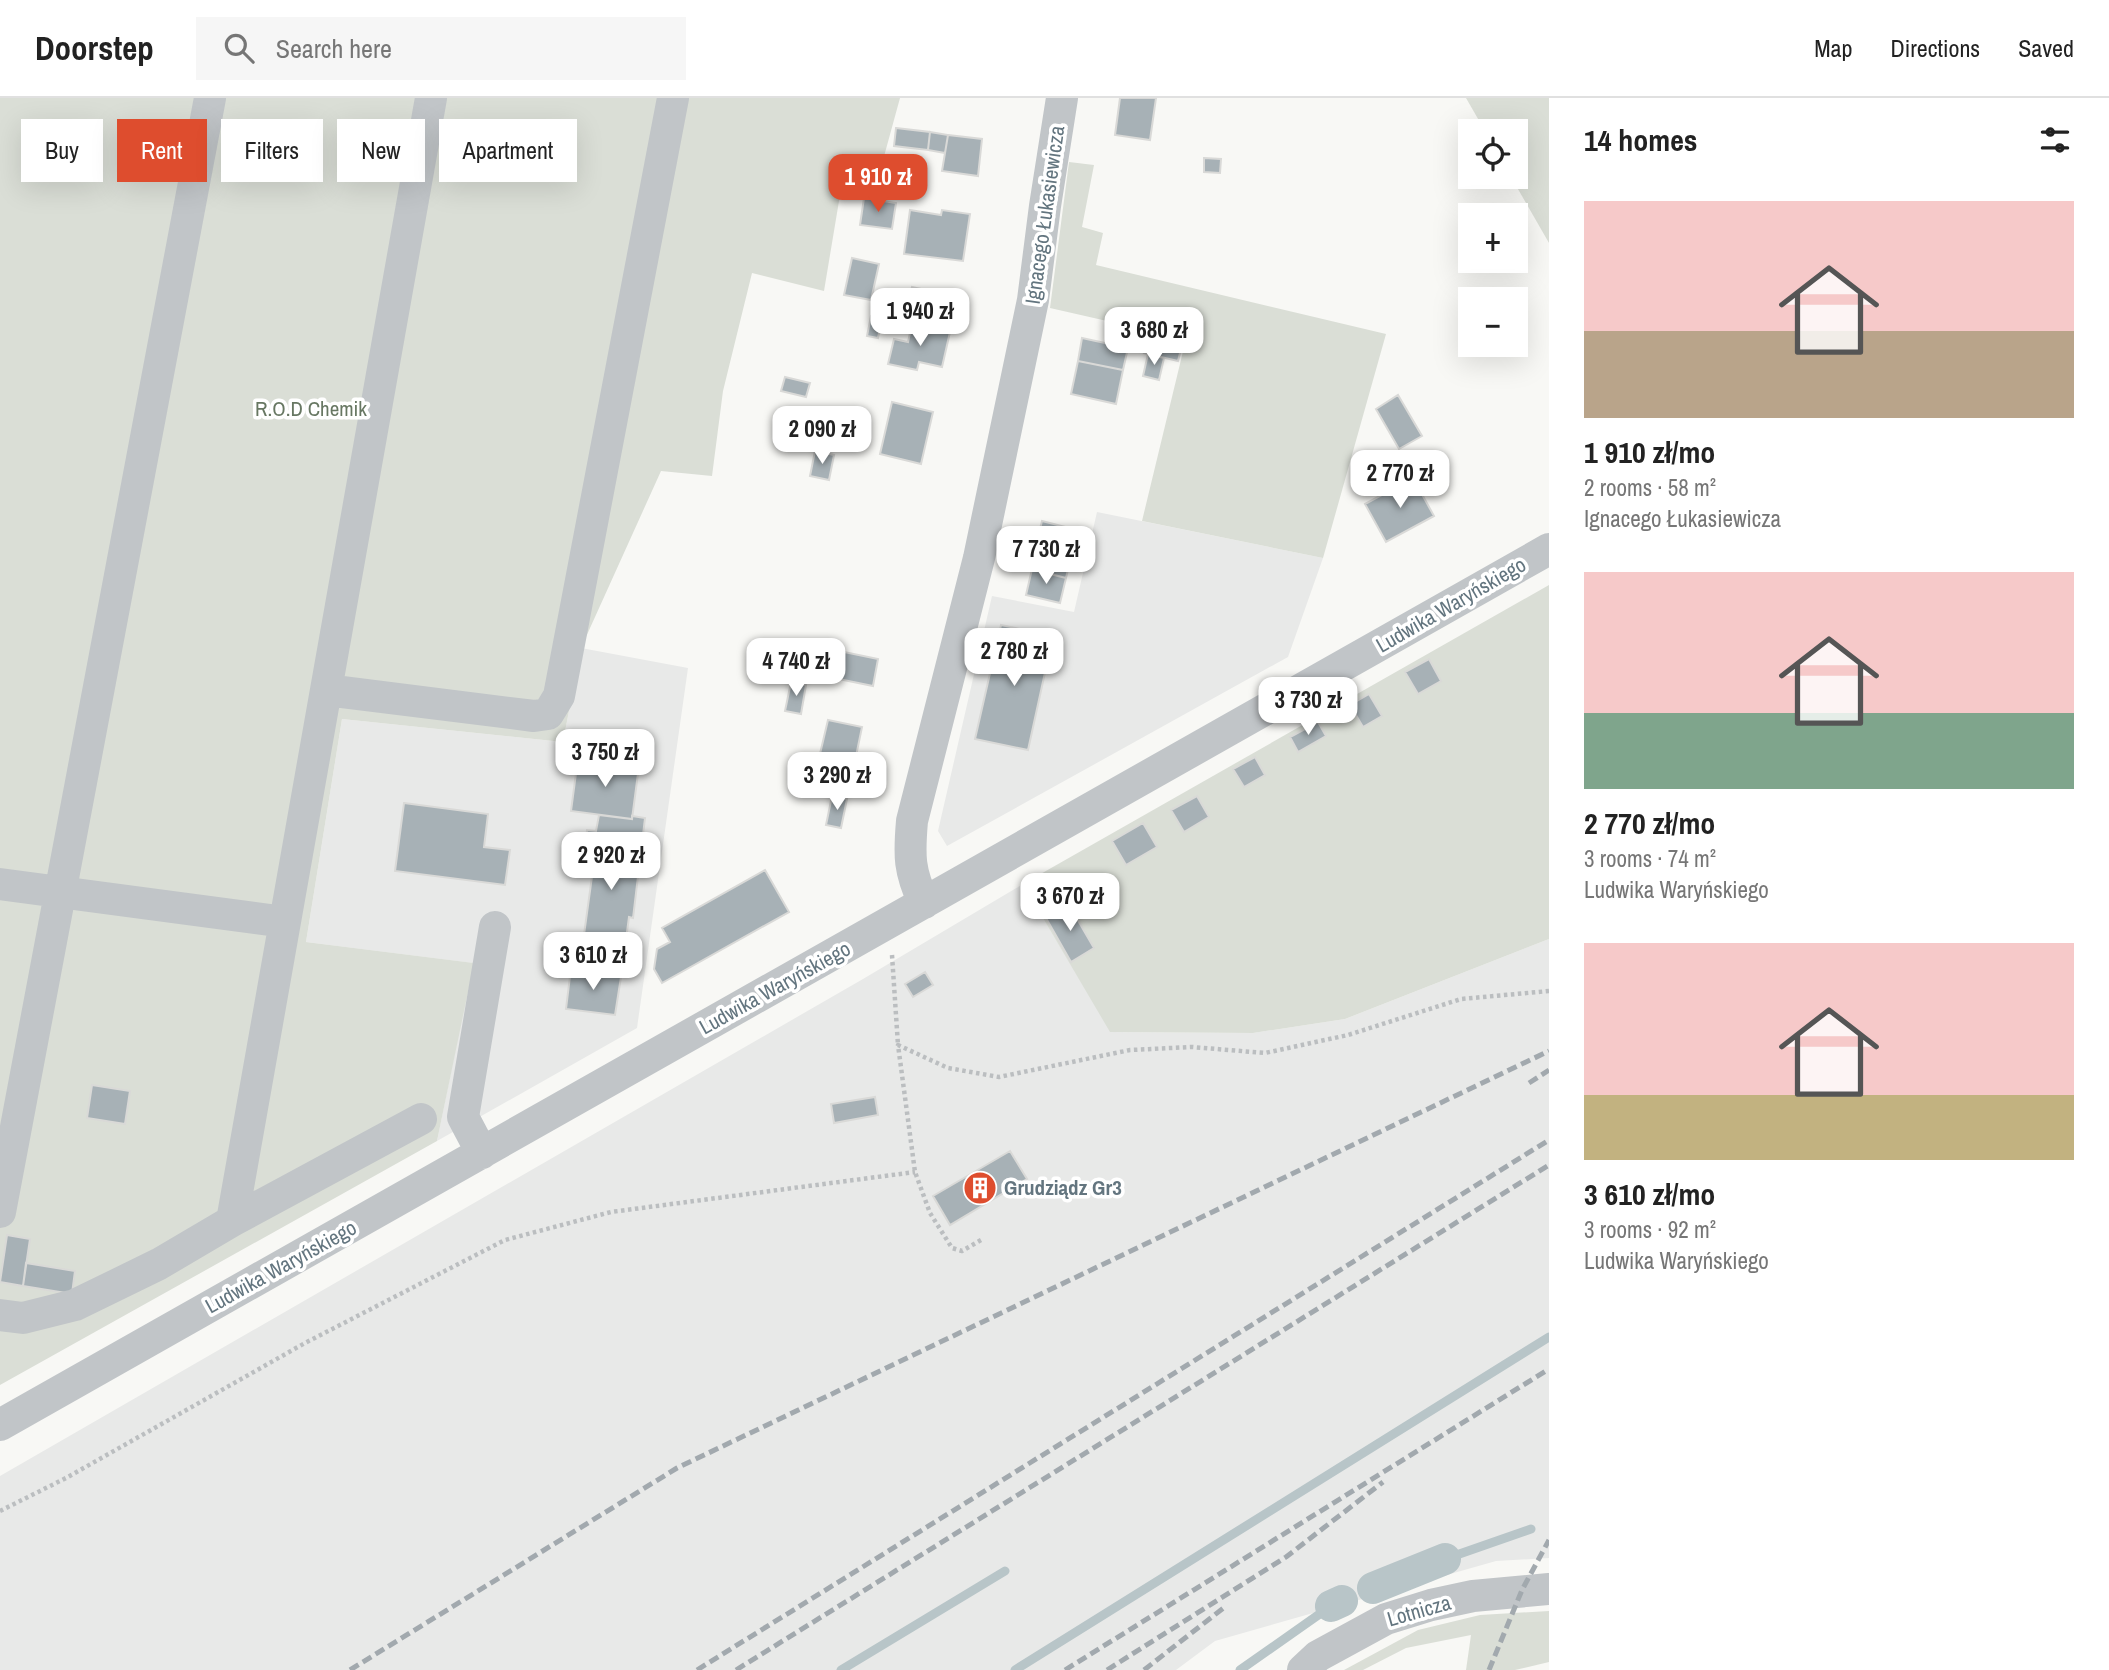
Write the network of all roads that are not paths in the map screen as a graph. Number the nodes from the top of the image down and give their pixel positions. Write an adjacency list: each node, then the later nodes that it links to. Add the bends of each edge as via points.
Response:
1 (210, 98): 8 (street)
2 (431, 98): 6 (street)
3 (673, 98): 6 (street, via 559,696 548,714 534,716)
4 (1062, 98): 9 (street, Ignacego Łukasiewicza, via 1034,300 979,558 912,821 909,855)
5 (1549, 549): 9 (street, Ludwika Waryńskiego)
6 (326, 690): 10 (street)
7 (0, 884): 8 (street)
8 (60, 891): 10 (street); 14 (street)
9 (924, 903): 13 (street, Ludwika Waryńskiego)
10 (285, 922): 15 (street)
11 (495, 927): 13 (street, via 463,1117)
12 (421, 1119): 15 (street)
13 (482, 1153): 17 (street, Ludwika Waryńskiego)
14 (0, 1212)
15 (232, 1221): 16 (street, via 75,1305 23,1318)
16 (0, 1315)
17 (0, 1425)
18 (1549, 1588): 19 (street, Lotnicza, via 1473,1596 1386,1619 1318,1656)
19 (1303, 1670)

